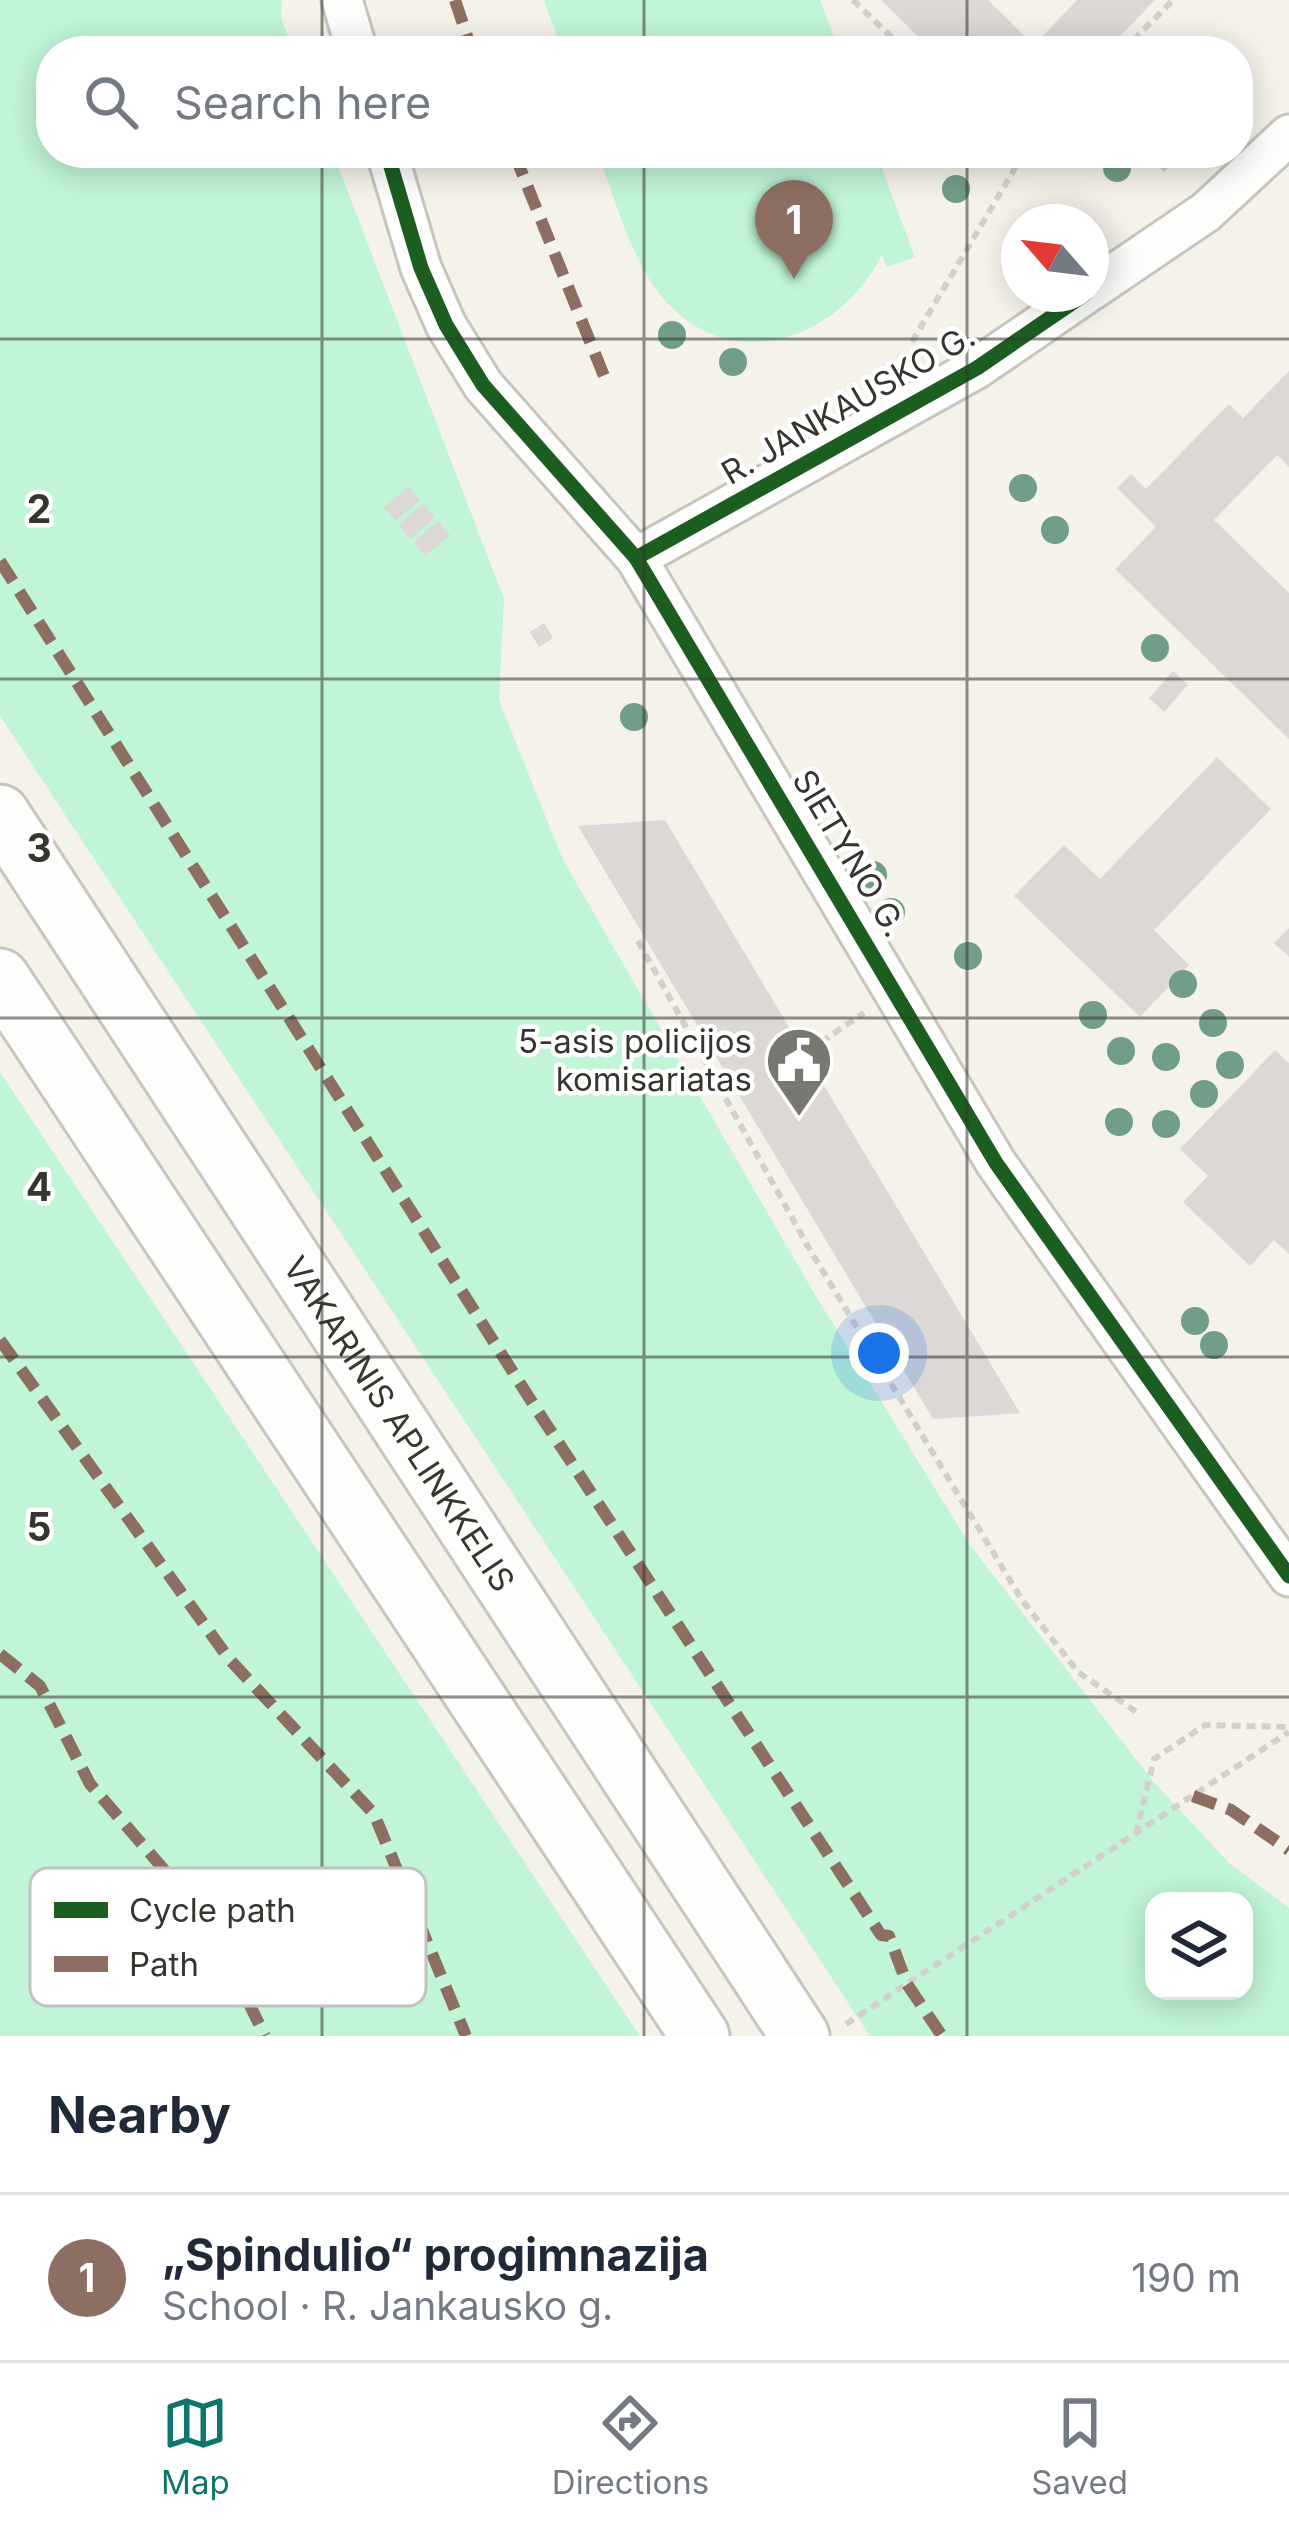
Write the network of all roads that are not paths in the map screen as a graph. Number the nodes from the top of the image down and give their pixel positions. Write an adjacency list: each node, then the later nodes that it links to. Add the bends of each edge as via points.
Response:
1 (342, 0): 2 (street)
2 (353, 36)
3 (1289, 135): 5 (street, R. JANKAUSKO G., via 1206,212)
4 (391, 168): 7 (street, SIETYNO G., via 421,268 483,385)
5 (1109, 278)
6 (1059, 312): 7 (street, R. JANKAUSKO G., via 977,368)
7 (636, 558): 10 (street, SIETYNO G., via 996,1163)
8 (0, 814): 12 (highway, VAKARINIS APLINKKELIS)
9 (0, 978): 11 (highway)
10 (1289, 1576)
11 (700, 2036)
12 (800, 2036)

